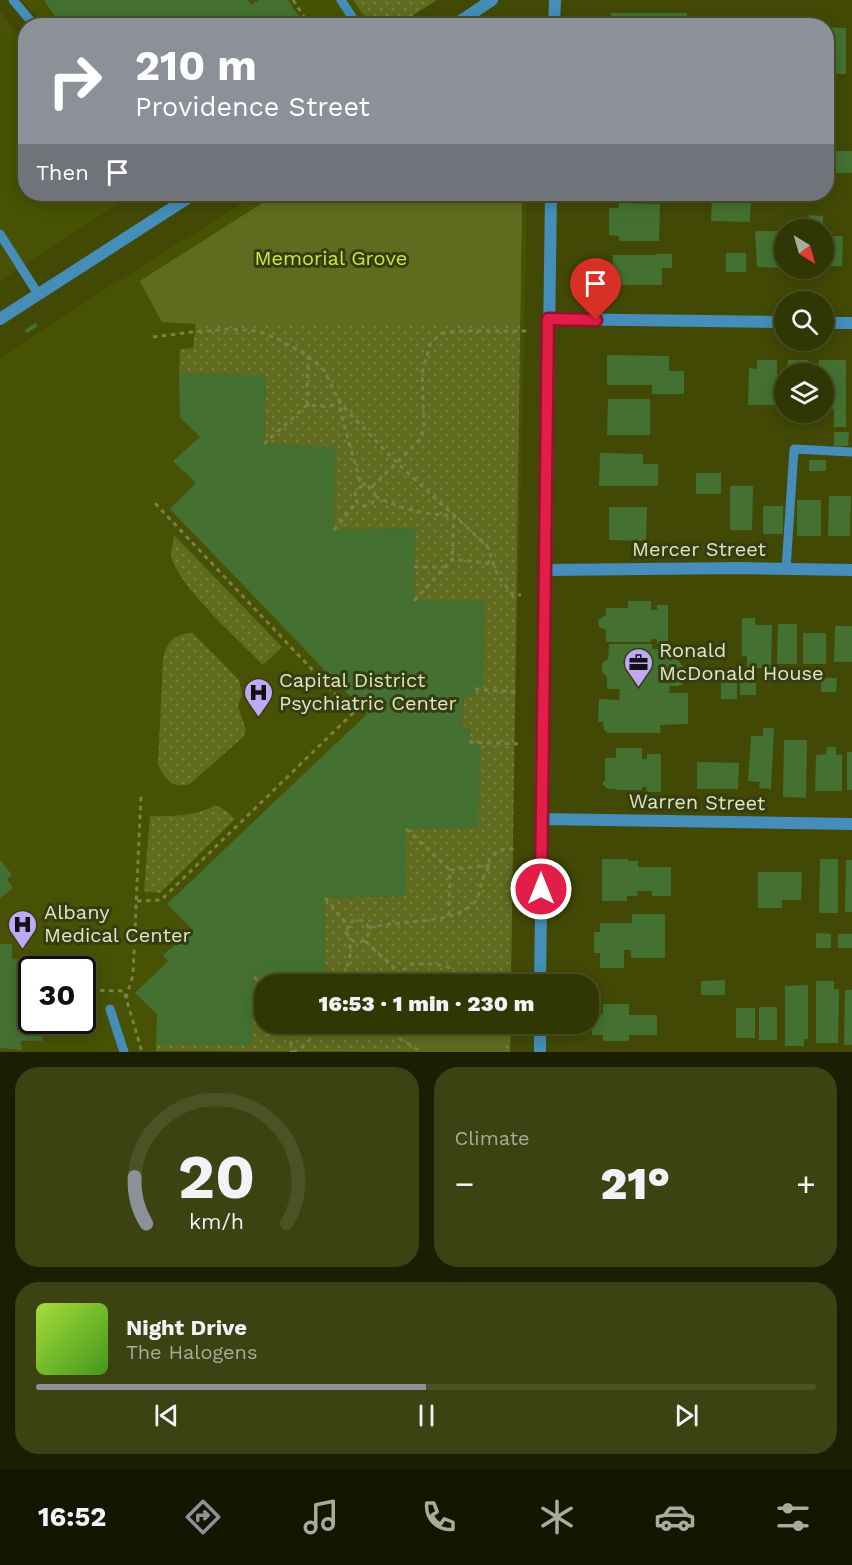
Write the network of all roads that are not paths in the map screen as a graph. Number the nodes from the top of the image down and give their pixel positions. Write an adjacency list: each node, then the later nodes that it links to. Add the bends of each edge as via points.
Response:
1 (13, 0): 5 (lane)
2 (341, 0): 6 (lane)
3 (492, 0): 7 (street)
4 (555, 0): 8 (street)
5 (28, 18)
6 (353, 18)
7 (465, 18)
8 (554, 18)
9 (173, 201): 12 (street)
10 (550, 201): 14 (street)
11 (0, 234): 12 (lane)
12 (38, 294): 13 (street)
13 (0, 319)
14 (548, 319): 15 (street); 20 (street)
15 (774, 322)
16 (834, 323): 17 (street)
17 (852, 323)
18 (852, 452): 19 (lane, via 794,449)
19 (786, 568): 20 (street, Mercer Street); 21 (street, Mercer Street)
20 (546, 570): 22 (street)
21 (852, 570)
22 (541, 819): 23 (street, Warren Street); 24 (street)
23 (852, 824)
24 (540, 974)
25 (110, 1009): 27 (lane)
26 (540, 1034): 28 (street)
27 (124, 1052)
28 (540, 1052)

